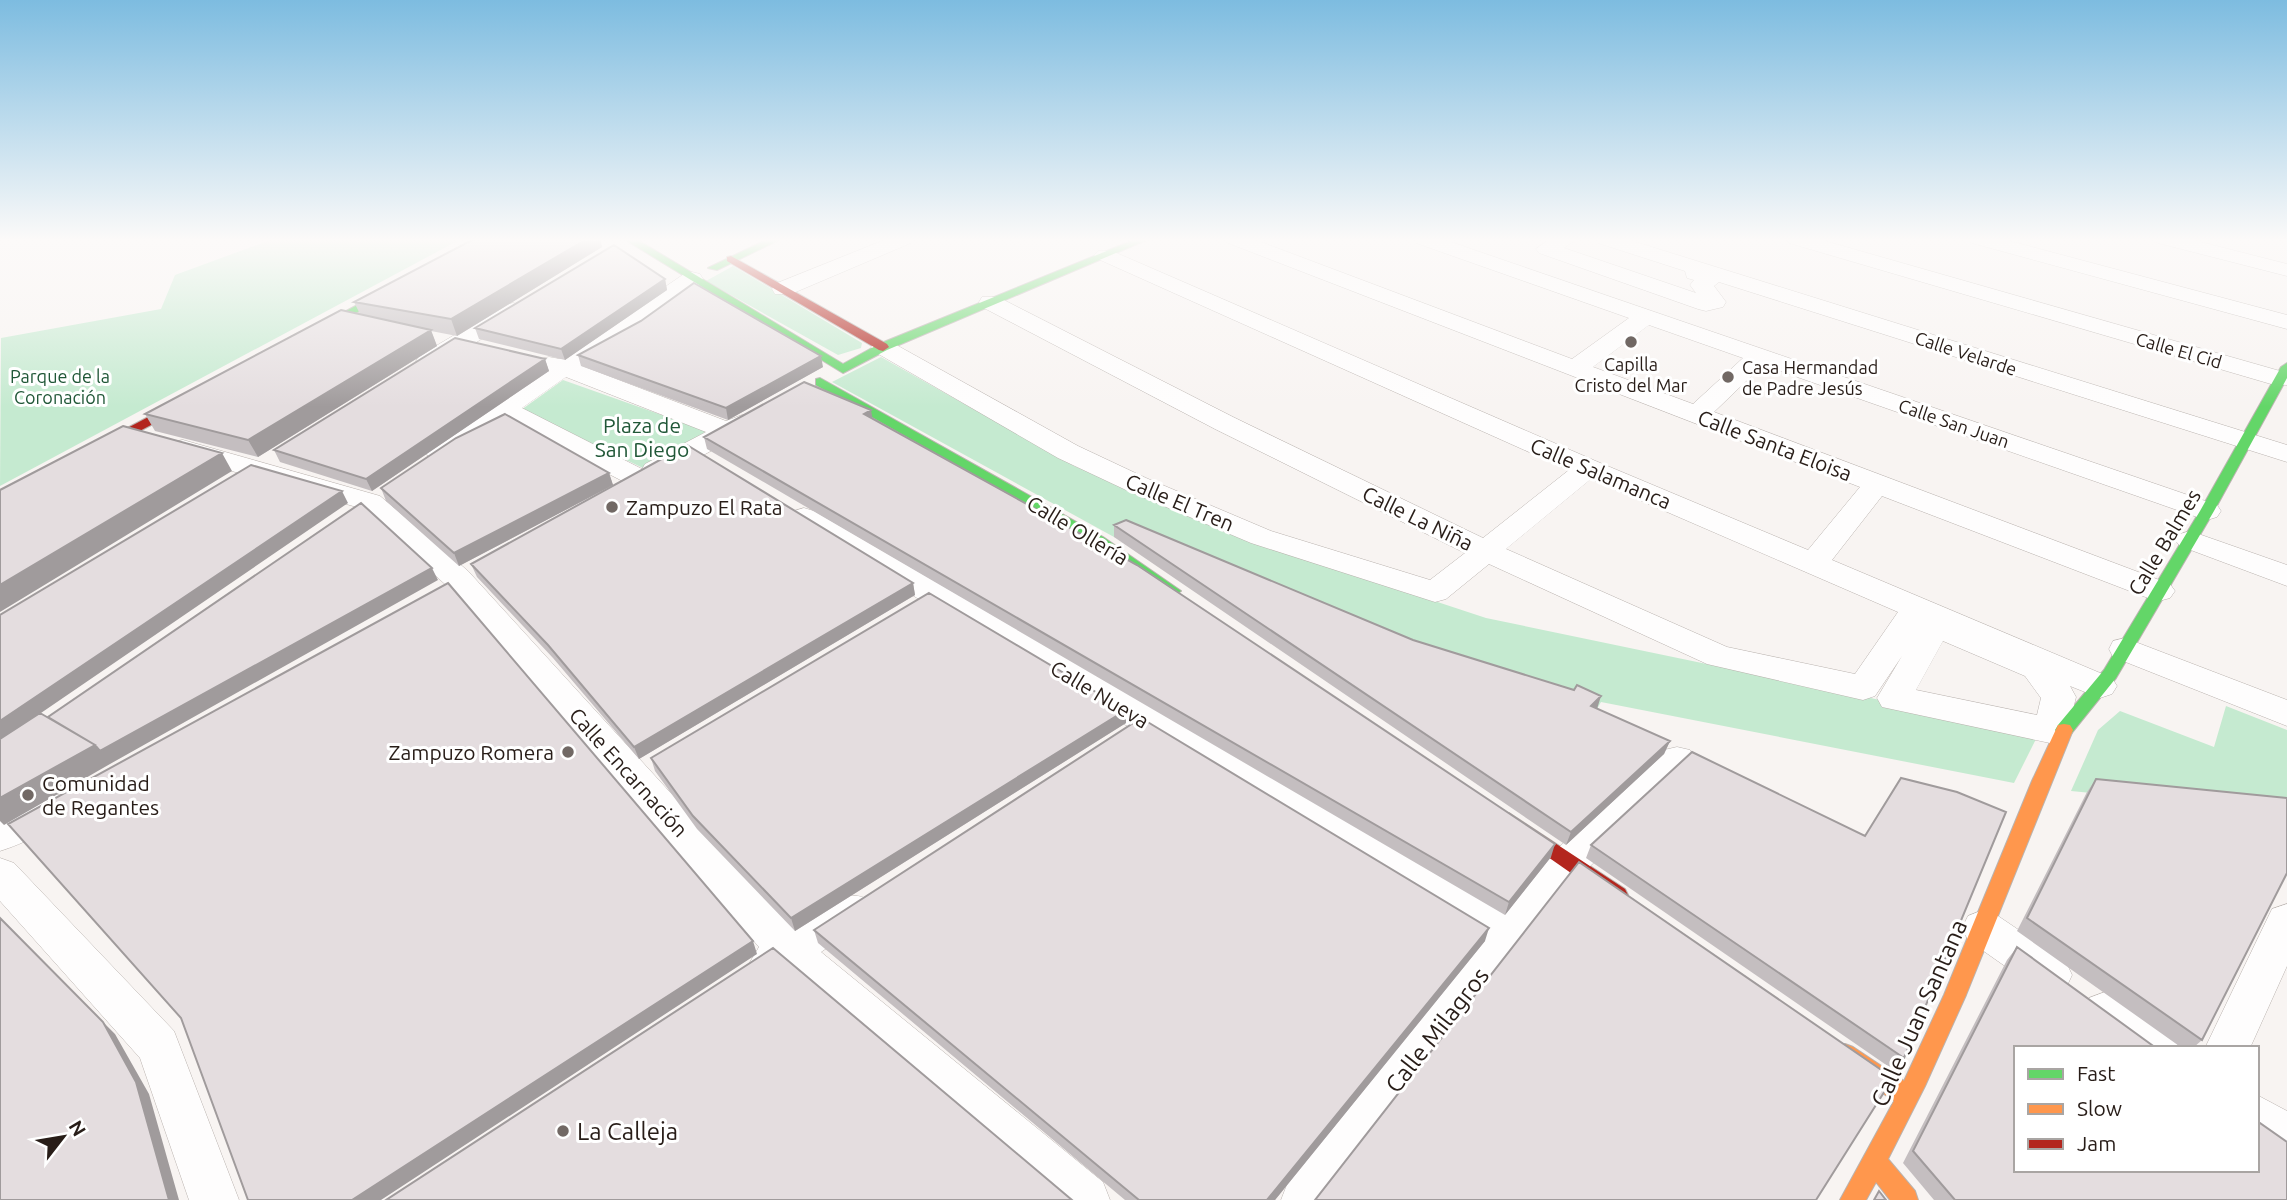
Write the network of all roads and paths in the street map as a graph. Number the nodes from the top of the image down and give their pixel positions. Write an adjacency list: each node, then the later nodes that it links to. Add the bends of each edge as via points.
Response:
1 (382, 295): 17 (street)
2 (669, 295): 28 (street)
3 (712, 295): 32 (street, Calle Ollería)
4 (793, 295): 25 (street)
5 (1007, 295): 15 (street)
6 (1196, 295): 44 (street, Calle Salamanca)
7 (1382, 295): 29 (street, Calle Santa Eloisa)
8 (1589, 295): 18 (street, Calle San Juan)
9 (1686, 295): 16 (street)
10 (1709, 295): 16 (street, via 1715,302)
11 (1782, 295): 39 (street, Calle Velarde)
12 (2000, 295): 31 (street, Calle El Cid)
13 (2187, 295): 19 (street)
14 (527, 301): 24 (street)
15 (990, 302): 25 (street); 56 (street, Calle La Niña)
16 (1710, 303): 22 (street, via 1731,330)
17 (345, 315): 20 (street); 23 (street)
18 (1648, 315): 22 (street, Calle San Juan); 29 (street)
19 (2287, 322)
20 (382, 324)
21 (419, 334): 24 (street)
22 (1720, 341): 26 (street, Calle San Juan)
23 (288, 346)
24 (470, 347): 30 (street)
25 (883, 347): 32 (street); 56 (street, Calle El Tren, via 1068,452 1261,537 1435,592)
26 (1760, 355): 36 (street); 53 (street, Calle San Juan)
27 (524, 359): 28 (street)
28 (564, 368): 34 (street); 37 (street)
29 (1574, 369): 36 (street, Calle Santa Eloisa)
30 (411, 372)
31 (2284, 373): 39 (street, Calle Balmes)
32 (820, 381): 61 (street, Calle Ollería, via 1098,540)
33 (214, 386): 38 (street)
34 (503, 409): 46 (street); 48 (street)
35 (762, 413): 37 (street)
36 (1696, 415): 47 (street, Calle Santa Eloisa)
37 (728, 431): 41 (street)
38 (128, 433): 43 (street, Calle Encarnación); 52 (street)
39 (2247, 442): 42 (street, Calle Velarde); 53 (street, Calle Balmes)
40 (286, 447): 43 (street)
41 (691, 451): 45 (street); 46 (street)
42 (2287, 454)
43 (251, 468): 48 (street, Calle Encarnación); 49 (street)
44 (1588, 468): 56 (street); 57 (street, Calle Salamanca)
45 (726, 471)
46 (640, 479): 50 (street)
47 (1877, 484): 57 (street); 59 (street, Calle Santa Eloisa)
48 (392, 486): 54 (street); 81 (street, Calle Encarnación, via 457,578 642,768)
49 (217, 489)
50 (616, 492)
51 (772, 499): 60 (street, Calle Nueva)
52 (0, 501)
53 (2207, 512): 55 (street, Calle Balmes)
54 (335, 526)
55 (2190, 540): 58 (street); 59 (street, Calle Balmes)
56 (1485, 551): 63 (street, Calle La Niña, via 1719,656 1863,688)
57 (1813, 564): 63 (street, Calle Salamanca)
58 (2287, 576)
59 (2159, 591): 64 (street, Calle Balmes)
60 (934, 593): 62 (street); 67 (street, Calle Nueva)
61 (1190, 602)
62 (899, 614)
63 (1926, 617): 65 (street, Calle Salamanca)
64 (2126, 649): 65 (street, Calle Balmes); 66 (street)
65 (2100, 686): 70 (street, Calle Balmes, via 2063,731)
66 (2287, 714)
67 (1142, 720): 68 (street); 80 (street, Calle Nueva)
68 (1107, 742)
69 (1677, 760): 74 (street)
70 (2040, 786): 79 (street, Calle Juan Santana)
71 (84, 788): 73 (street)
72 (1501, 814): 74 (street)
73 (0, 836)
74 (1570, 861): 77 (street); 80 (street, Calle Milagros)
75 (0, 874): 90 (street, via 158,1046)
76 (879, 891): 81 (street)
77 (1626, 901)
78 (2287, 921): 85 (street)
79 (1983, 928): 84 (street); 86 (street, Calle Juan Santana)
80 (1509, 937): 92 (street, Calle Milagros)
81 (788, 950): 82 (street); 91 (street, Calle Encarnación)
82 (742, 981)
83 (1828, 1042): 86 (street)
84 (2154, 1046)
85 (2228, 1046)
86 (1907, 1097): 89 (street, Calle Juan Santana)
87 (2259, 1119): 88 (street)
88 (2287, 1139)
89 (1875, 1162): 93 (street, Calle Juan Santana); 94 (street)
90 (214, 1200)
91 (1085, 1200)
92 (1306, 1200)
93 (1852, 1200)
94 (1906, 1200)

